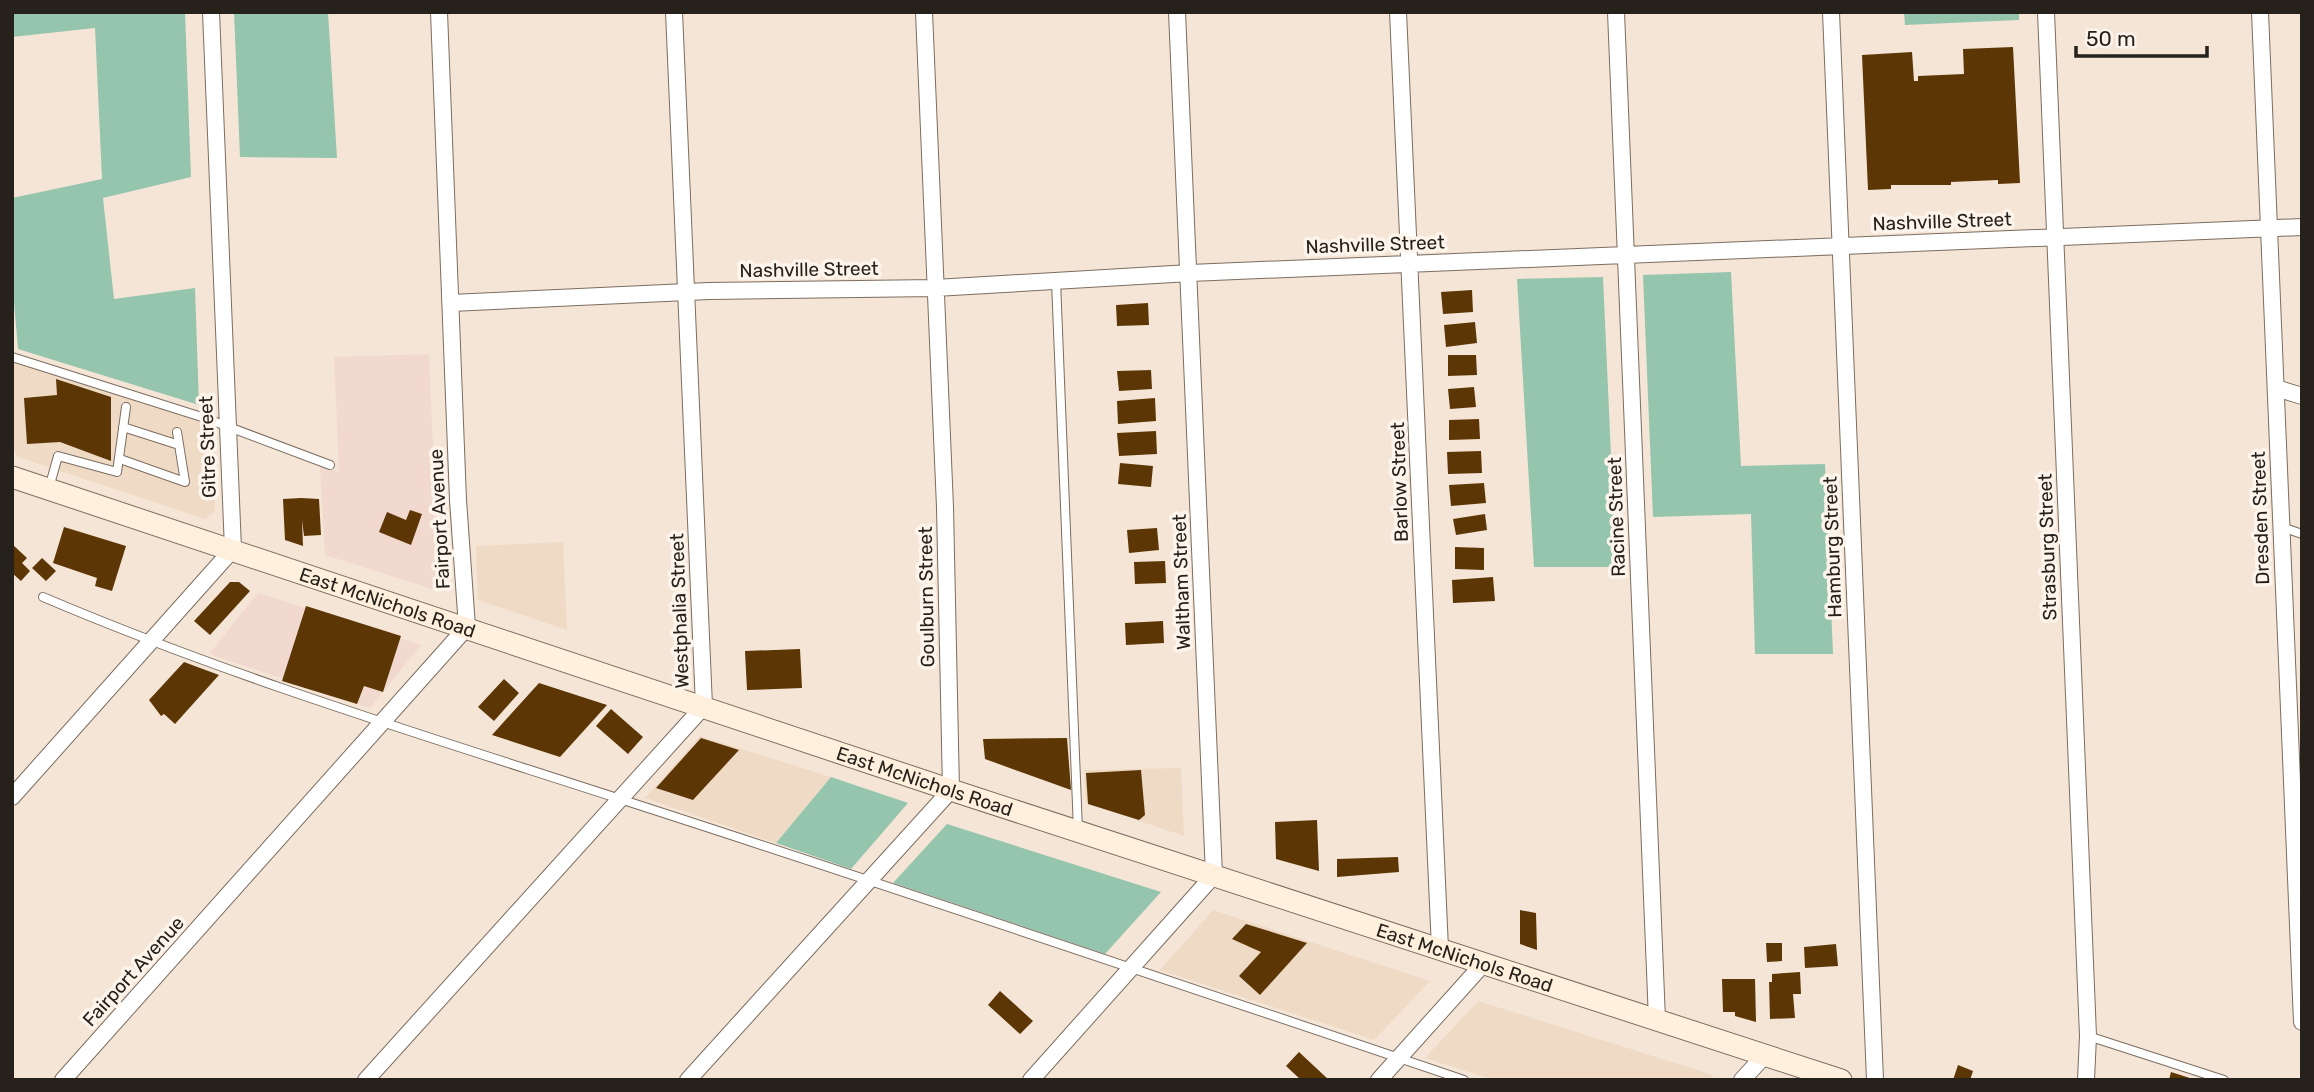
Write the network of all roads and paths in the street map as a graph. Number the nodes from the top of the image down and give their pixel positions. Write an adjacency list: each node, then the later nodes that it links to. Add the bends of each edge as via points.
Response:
1 (211, 12): 27 (street, Gitre Street)
2 (439, 12): 21 (street, Fairport Avenue)
3 (674, 12): 20 (street, Westphalia Street)
4 (924, 12): 19 (street, Goulburn Street)
5 (1177, 12): 17 (street, Waltham Street)
6 (1398, 12): 16 (street, Barlow Street)
7 (1616, 12): 15 (street, Racine Street)
8 (1831, 12): 14 (street, Hamburg Street)
9 (2046, 12): 13 (street, Strasburg Street)
10 (2260, 12): 12 (street, Dresden Street)
11 (2302, 227): 12 (street, Nashville Street)
12 (2269, 229): 13 (street, Nashville Street); 23 (street, Dresden Street)
13 (2055, 237): 14 (street, Nashville Street); 56 (street, Strasburg Street)
14 (1841, 246): 15 (street, Nashville Street); 67 (street, Hamburg Street)
15 (1626, 255): 16 (street, Nashville Street); 54 (street, Racine Street)
16 (1411, 263): 17 (street, Nashville Street); 50 (street, Barlow Street)
17 (1189, 273): 18 (street, Nashville Street); 48 (street, Waltham Street)
18 (1056, 281): 19 (street, Nashville Street); 47 (lane)
19 (935, 288): 20 (street, Nashville Street); 43 (street, Goulburn Street)
20 (685, 293): 21 (street, Nashville Street); 41 (street, Westphalia Street)
21 (451, 303): 38 (street, Fairport Avenue)
22 (12, 357): 27 (lane)
23 (2276, 388): 24 (street); 34 (street, Dresden Street)
24 (2302, 396)
25 (126, 407): 26 (lane)
26 (123, 427): 29 (lane); 30 (lane)
27 (228, 428): 31 (lane); 36 (street, Gitre Street)
28 (177, 432): 29 (lane)
29 (179, 445): 30 (lane, via 185,482)
30 (120, 459): 33 (lane, via 117,472 58,456)
31 (330, 465)
32 (12, 477): 33 (street, East McNichols Road)
33 (49, 488): 36 (street, East McNichols Road)
34 (2281, 527): 35 (lane); 40 (street, Dresden Street)
35 (2302, 534)
36 (233, 550): 38 (street, East McNichols Road); 39 (street)
37 (43, 597): 39 (lane)
38 (467, 627): 41 (street, East McNichols Road); 42 (street, Fairport Avenue)
39 (152, 642): 42 (lane); 44 (street)
40 (2295, 672): 46 (street, Dresden Street)
41 (704, 706): 43 (street, East McNichols Road); 45 (street, Westphalia Street)
42 (383, 724): 45 (lane); 59 (street, Fairport Avenue)
43 (951, 790): 47 (street, East McNichols Road); 49 (street)
44 (12, 797)
45 (621, 799): 49 (lane); 60 (street, Westphalia Street)
46 (2297, 813): 51 (street, Dresden Street)
47 (1078, 831): 48 (street, East McNichols Road)
48 (1214, 875): 50 (street, East McNichols Road); 53 (street)
49 (866, 881): 53 (lane); 61 (street)
50 (1440, 949): 52 (street, East McNichols Road)
51 (2300, 957): 55 (street, Dresden Street)
52 (1484, 963): 54 (street, East McNichols Road); 58 (street)
53 (1130, 970): 58 (lane); 62 (street)
54 (1657, 1020): 57 (street, East McNichols Road)
55 (2302, 1022)
56 (2088, 1036): 68 (street, Strasburg Street); 69 (lane)
57 (1765, 1055): 65 (street); 66 (street, East McNichols Road)
58 (1398, 1058): 63 (street); 64 (lane)
59 (63, 1080)
60 (366, 1080)
61 (688, 1080)
62 (1031, 1080)
63 (1378, 1080)
64 (1464, 1080)
65 (1742, 1080)
66 (1841, 1080)
67 (1875, 1080)
68 (2086, 1080)
69 (2224, 1080)

